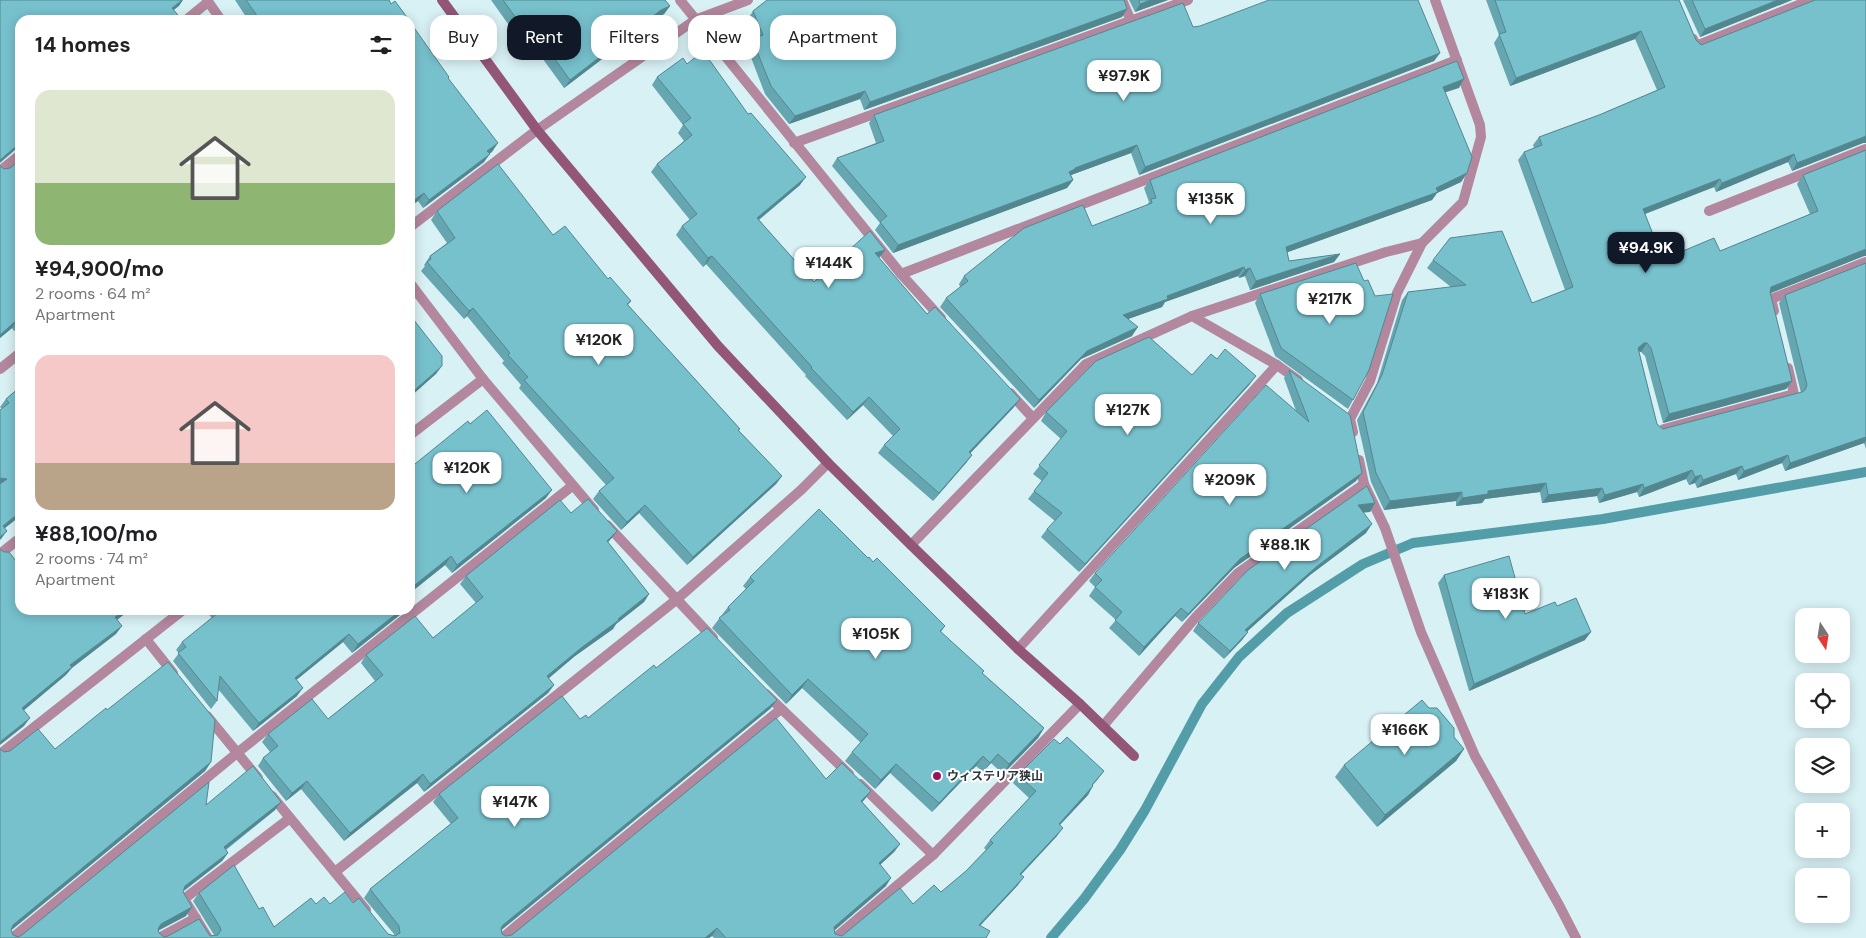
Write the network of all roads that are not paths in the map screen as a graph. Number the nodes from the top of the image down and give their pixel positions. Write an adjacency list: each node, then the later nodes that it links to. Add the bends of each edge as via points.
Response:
1 (442, 0): 18 (street)
2 (680, 0): 11 (street)
3 (748, 0): 12 (street)
4 (1122, 0): 13 (street)
5 (1188, 0): 13 (street)
6 (1435, 0): 17 (street)
7 (1811, 0): 15 (street, via 1696,46)
8 (208, 1): 9 (street); 10 (street)
9 (192, 15)
10 (218, 15)
11 (691, 15)
12 (708, 15)
13 (1131, 22): 19 (street)
14 (688, 25): 18 (street)
15 (1689, 31)
16 (727, 60): 19 (street)
17 (1457, 60): 25 (street, via 1481,137 1463,202); 27 (street)
18 (537, 130): 24 (street); 42 (street, via 718,346)
19 (794, 142): 27 (street)
20 (1866, 149): 23 (street)
21 (15, 158): 22 (street)
22 (2, 165)
23 (1709, 211)
24 (415, 223)
25 (1422, 243): 29 (street); 43 (street, via 1397,293 1370,381 1346,417)
26 (1866, 262): 30 (street, via 1771,299)
27 (902, 274): 31 (street)
28 (415, 290): 36 (street)
29 (1192, 316): 34 (street); 39 (street, via 1086,364)
30 (1776, 318)
31 (948, 326)
32 (1785, 356): 40 (street, via 1794,394 1658,431)
33 (15, 357): 35 (street)
34 (1277, 365): 38 (street); 54 (street)
35 (0, 370)
36 (483, 379): 41 (street); 44 (street)
37 (1001, 383): 39 (street)
38 (1306, 387)
39 (1033, 418): 46 (street)
40 (1655, 422)
41 (415, 431)
42 (828, 463): 46 (street); 48 (street)
43 (1364, 484): 60 (street, via 1238,573); 74 (street, via 1386,528 1421,632 1476,756)
44 (572, 486): 48 (street); 49 (street)
45 (15, 542): 47 (street)
46 (911, 545): 54 (street)
47 (0, 554)
48 (676, 600): 53 (street); 66 (street)
49 (415, 612)
50 (177, 615): 52 (street)
51 (411, 615): 61 (street)
52 (146, 639): 55 (street); 62 (street)
53 (722, 648)
54 (1018, 649): 57 (street)
55 (179, 680)
56 (761, 688): 58 (street)
57 (1080, 704): 60 (street); 65 (street)
58 (781, 709): 65 (street); 72 (street)
59 (203, 710): 61 (street)
60 (1103, 726): 63 (street)
61 (238, 753): 64 (street); 69 (street)
62 (0, 754)
63 (1134, 756)
64 (290, 818): 66 (street); 68 (street, via 184,899)
65 (933, 855): 73 (street)
66 (336, 872): 67 (street)
67 (370, 916)
68 (196, 918): 70 (street); 71 (street)
69 (12, 938)
70 (159, 938)
71 (208, 938)
72 (502, 938)
73 (835, 938)
74 (1576, 938)

